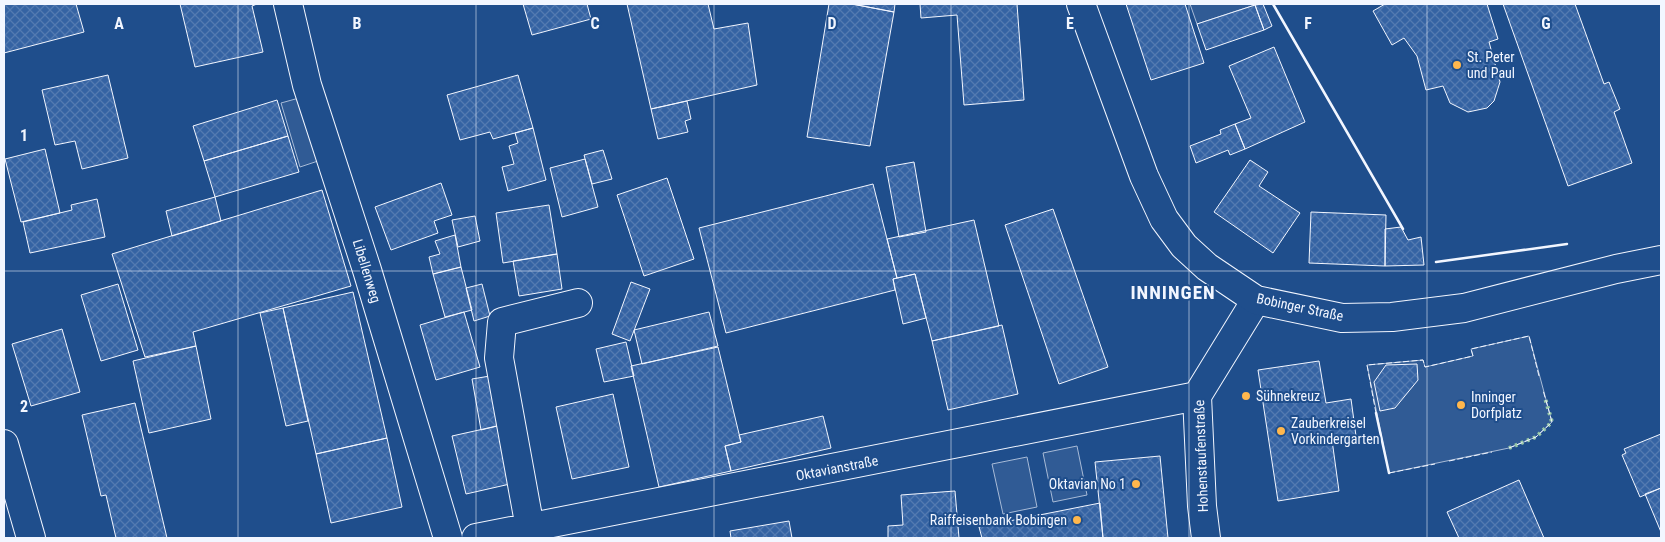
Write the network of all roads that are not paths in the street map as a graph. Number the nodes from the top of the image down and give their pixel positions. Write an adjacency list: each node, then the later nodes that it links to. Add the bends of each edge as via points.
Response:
1 (288, 4): 10 (street, Libellenweg, via 307,85)
2 (1081, 4): 4 (street, Bobinger Straße, via 1144,176 1164,219 1184,246 1207,268)
3 (1661, 260): 4 (street, Bobinger Straße, via 1464,308 1392,317 1342,318)
4 (1256, 300): 6 (street, Hohenstaufenstraße)
5 (578, 303): 8 (street, via 502,322 499,358)
6 (1197, 396): 8 (street, Oktavianstraße); 12 (street, Hohenstaufenstraße)
7 (4, 444): 9 (street)
8 (530, 528): 11 (street, Oktavianstraße)
9 (31, 538)
10 (448, 538)
11 (476, 538)
12 (1206, 538)

